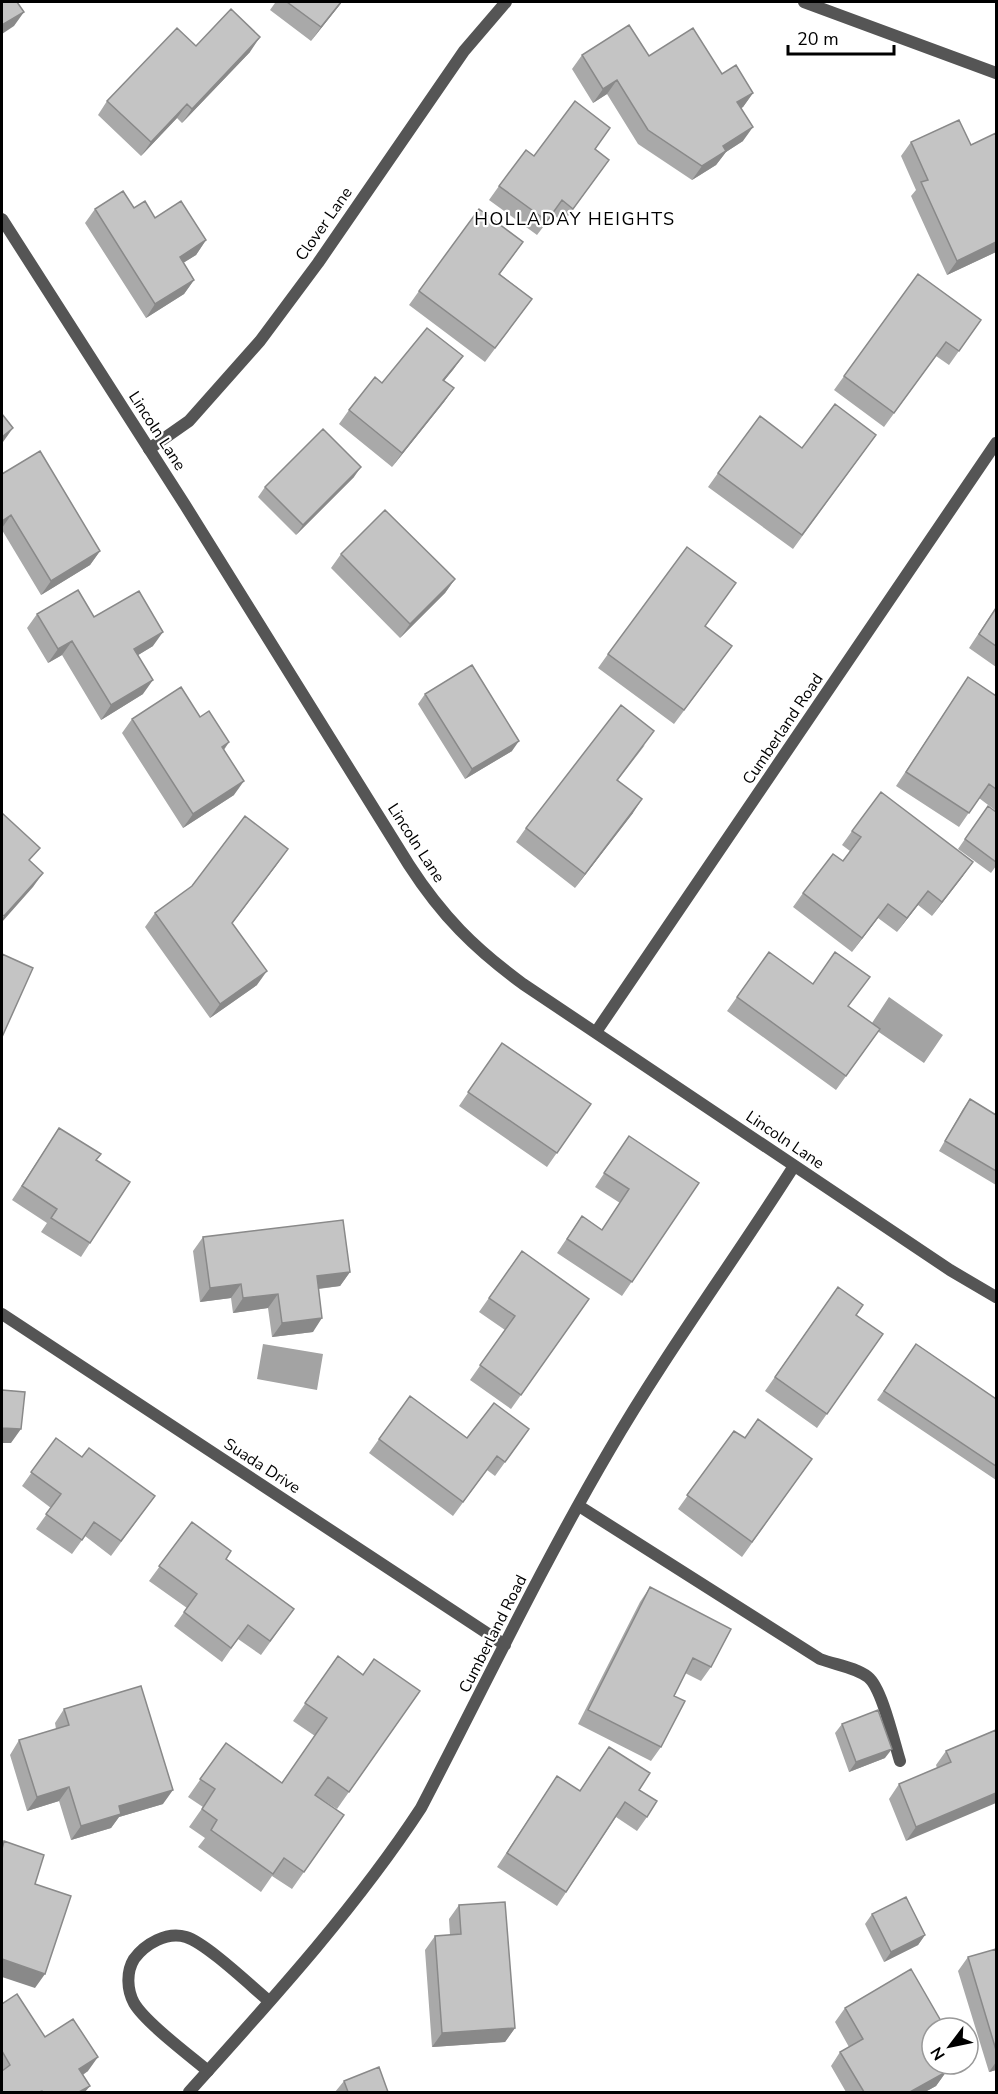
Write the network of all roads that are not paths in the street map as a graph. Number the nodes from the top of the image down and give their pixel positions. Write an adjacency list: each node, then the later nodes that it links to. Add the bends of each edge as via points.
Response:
1 (507, 2): 6 (street, Clover Lane, via 464,51 260,341 189,421)
2 (804, 2): 3 (street)
3 (996, 73)
4 (2, 219): 6 (street, Lincoln Lane)
5 (996, 443): 7 (street, Cumberland Road)
6 (149, 449): 7 (street, Lincoln Lane, via 426,891 483,953)
7 (596, 1032): 8 (street, Lincoln Lane)
8 (794, 1166): 9 (street, Lincoln Lane); 11 (street, Cumberland Road, via 638,1403)
9 (996, 1297)
10 (2, 1314): 12 (street, Suada Drive)
11 (579, 1506): 12 (street, Cumberland Road); 13 (street, via 820,1659 855,1669 870,1678 879,1694)
12 (505, 1645): 14 (street, Cumberland Road, via 402,1838)
13 (900, 1761)
14 (269, 2001): 15 (street, Cumberland Road); 15 (street, via 185,1936 170,1936 144,1948 133,1961 129,1975 128,1989 135,2004)
15 (208, 2071): 16 (street, Cumberland Road)
16 (189, 2092)

